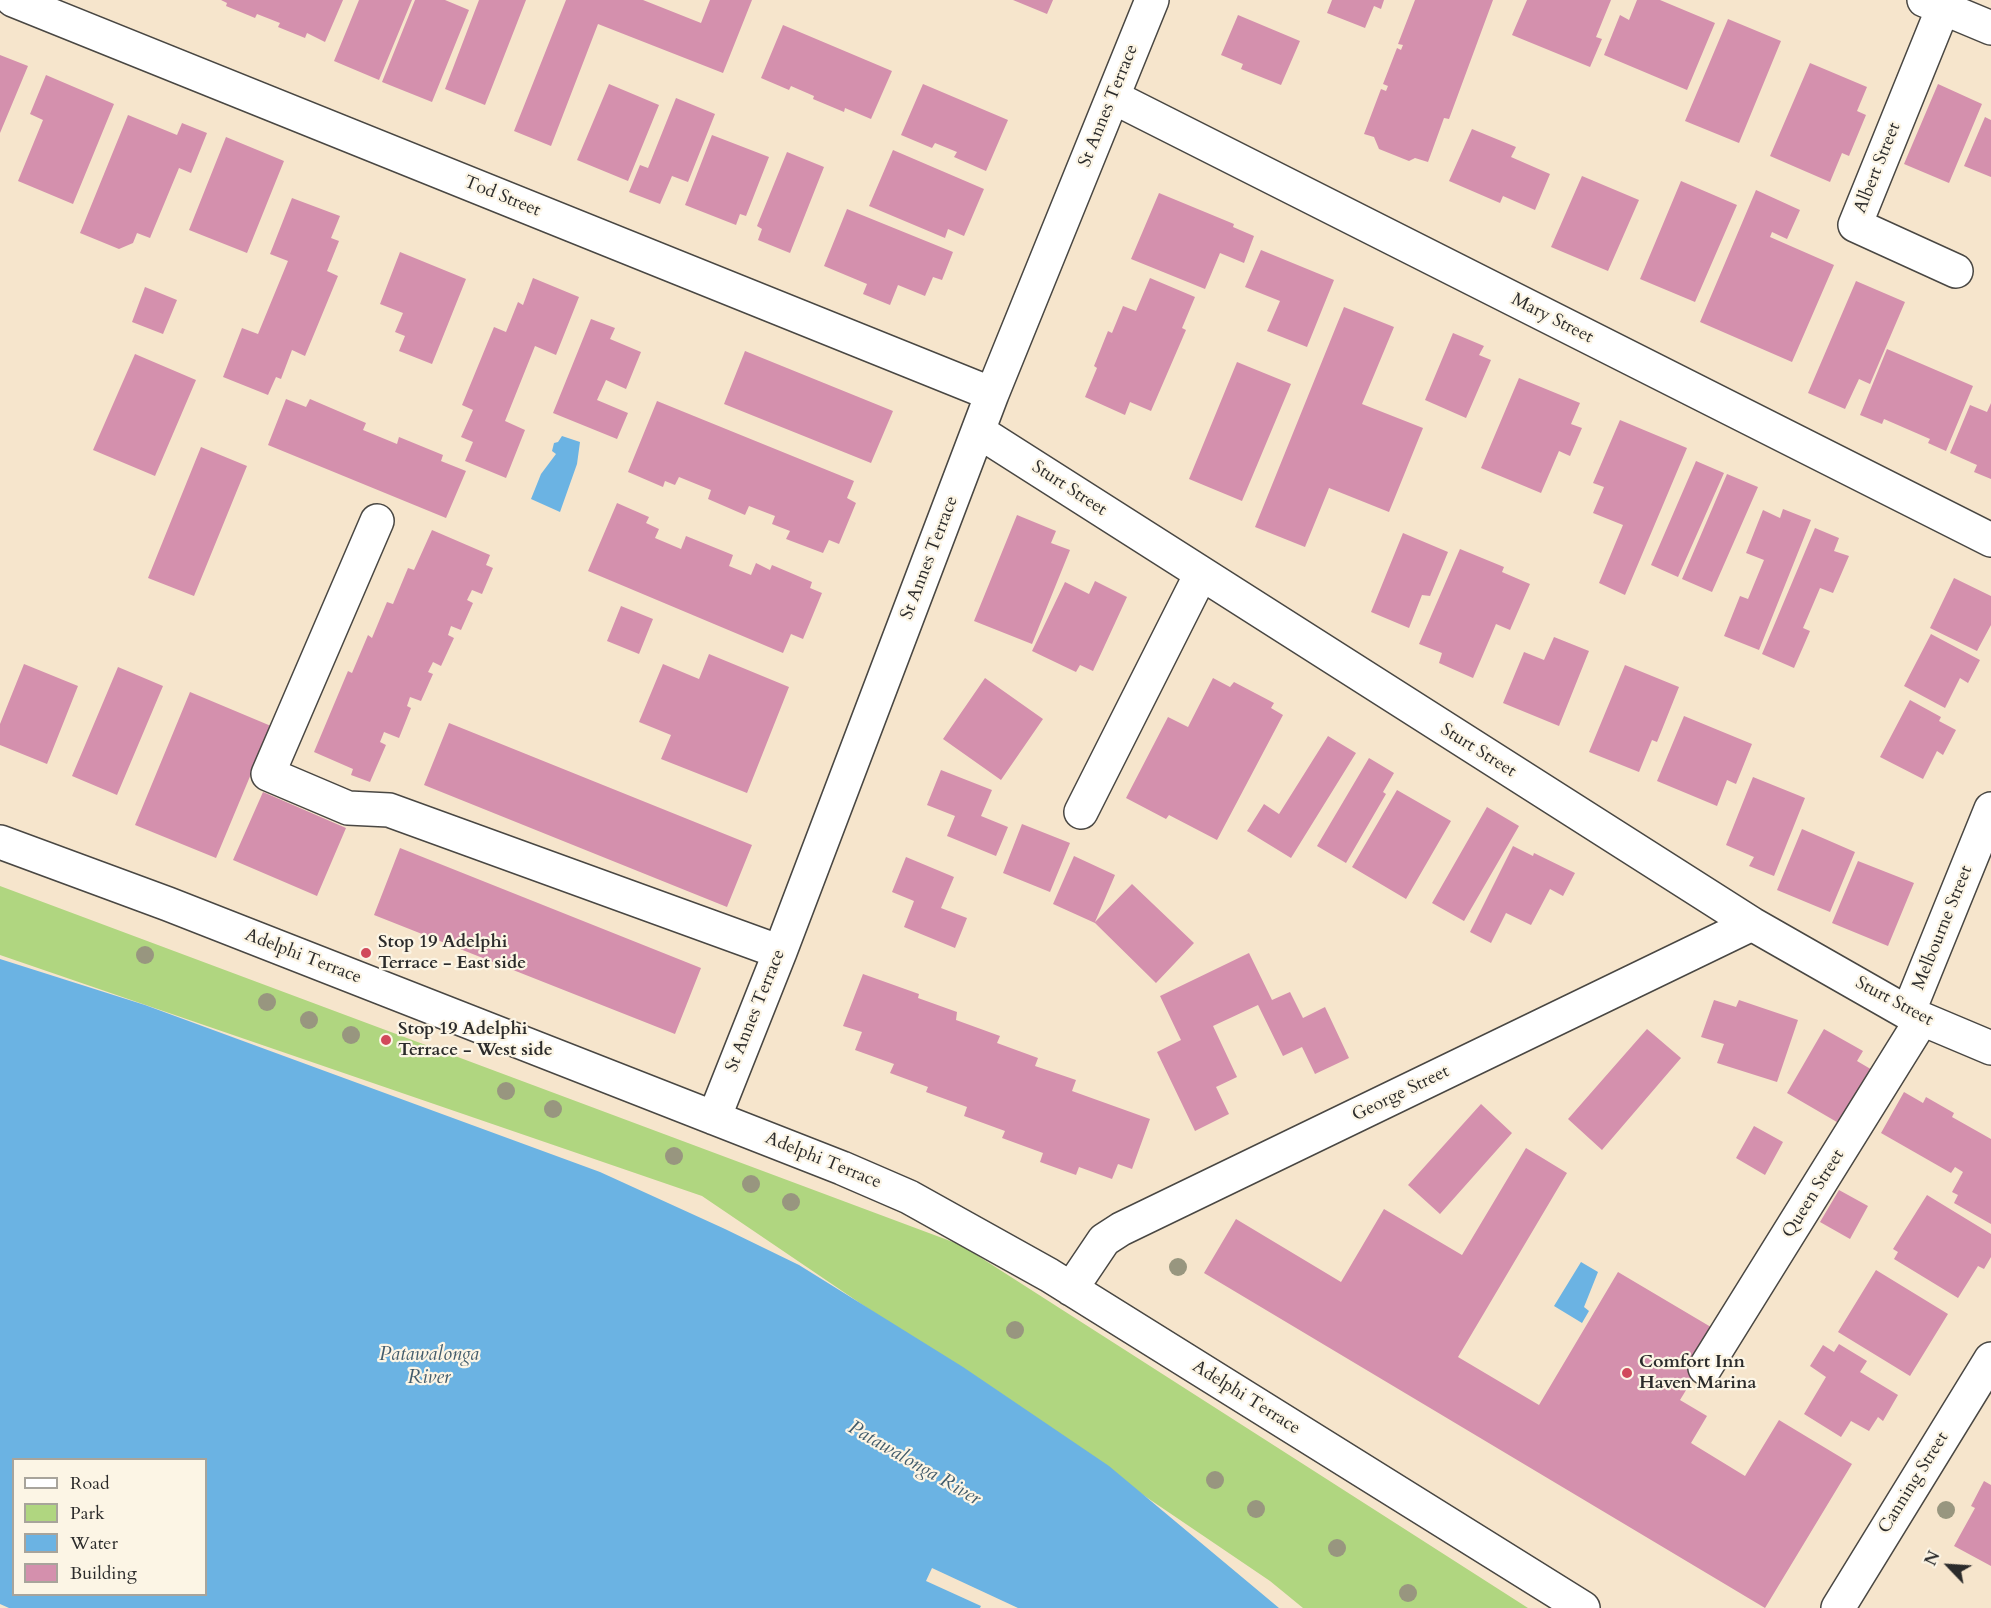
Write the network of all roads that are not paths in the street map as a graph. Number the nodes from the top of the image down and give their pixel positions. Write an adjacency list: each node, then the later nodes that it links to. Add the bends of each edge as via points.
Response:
1 (13, 0): 7 (street, Tod Street)
2 (1152, 0): 5 (street, St Annes Terrace)
3 (1933, 4): 4 (street); 6 (street, Albert Street, via 1855,225)
4 (1991, 28)
5 (1113, 97): 7 (street, St Annes Terrace); 10 (street, Mary Street)
6 (1956, 271)
7 (992, 394): 8 (street, St Annes Terrace)
8 (978, 431): 11 (street, Sturt Street); 16 (street, St Annes Terrace)
9 (377, 521): 16 (street, via 268,774 348,808 389,810)
10 (1991, 540)
11 (1201, 574): 13 (street); 15 (street, Sturt Street)
12 (1991, 809): 17 (street, Melbourne Street)
13 (1081, 812)
14 (0, 842): 19 (street, Adelphi Terrace)
15 (1752, 924): 17 (street, Sturt Street); 20 (street, George Street, via 1121,1229 1104,1240)
16 (780, 952): 19 (street, St Annes Terrace)
17 (1916, 1016): 18 (street, Sturt Street); 21 (street, Queen Street)
18 (1991, 1048)
19 (714, 1118): 20 (street, Adelphi Terrace, via 909,1197)
20 (1071, 1289): 23 (street, Adelphi Terrace)
21 (1706, 1368)
22 (1986, 1377): 24 (street, Canning Street)
23 (1583, 1608)
24 (1838, 1608)

